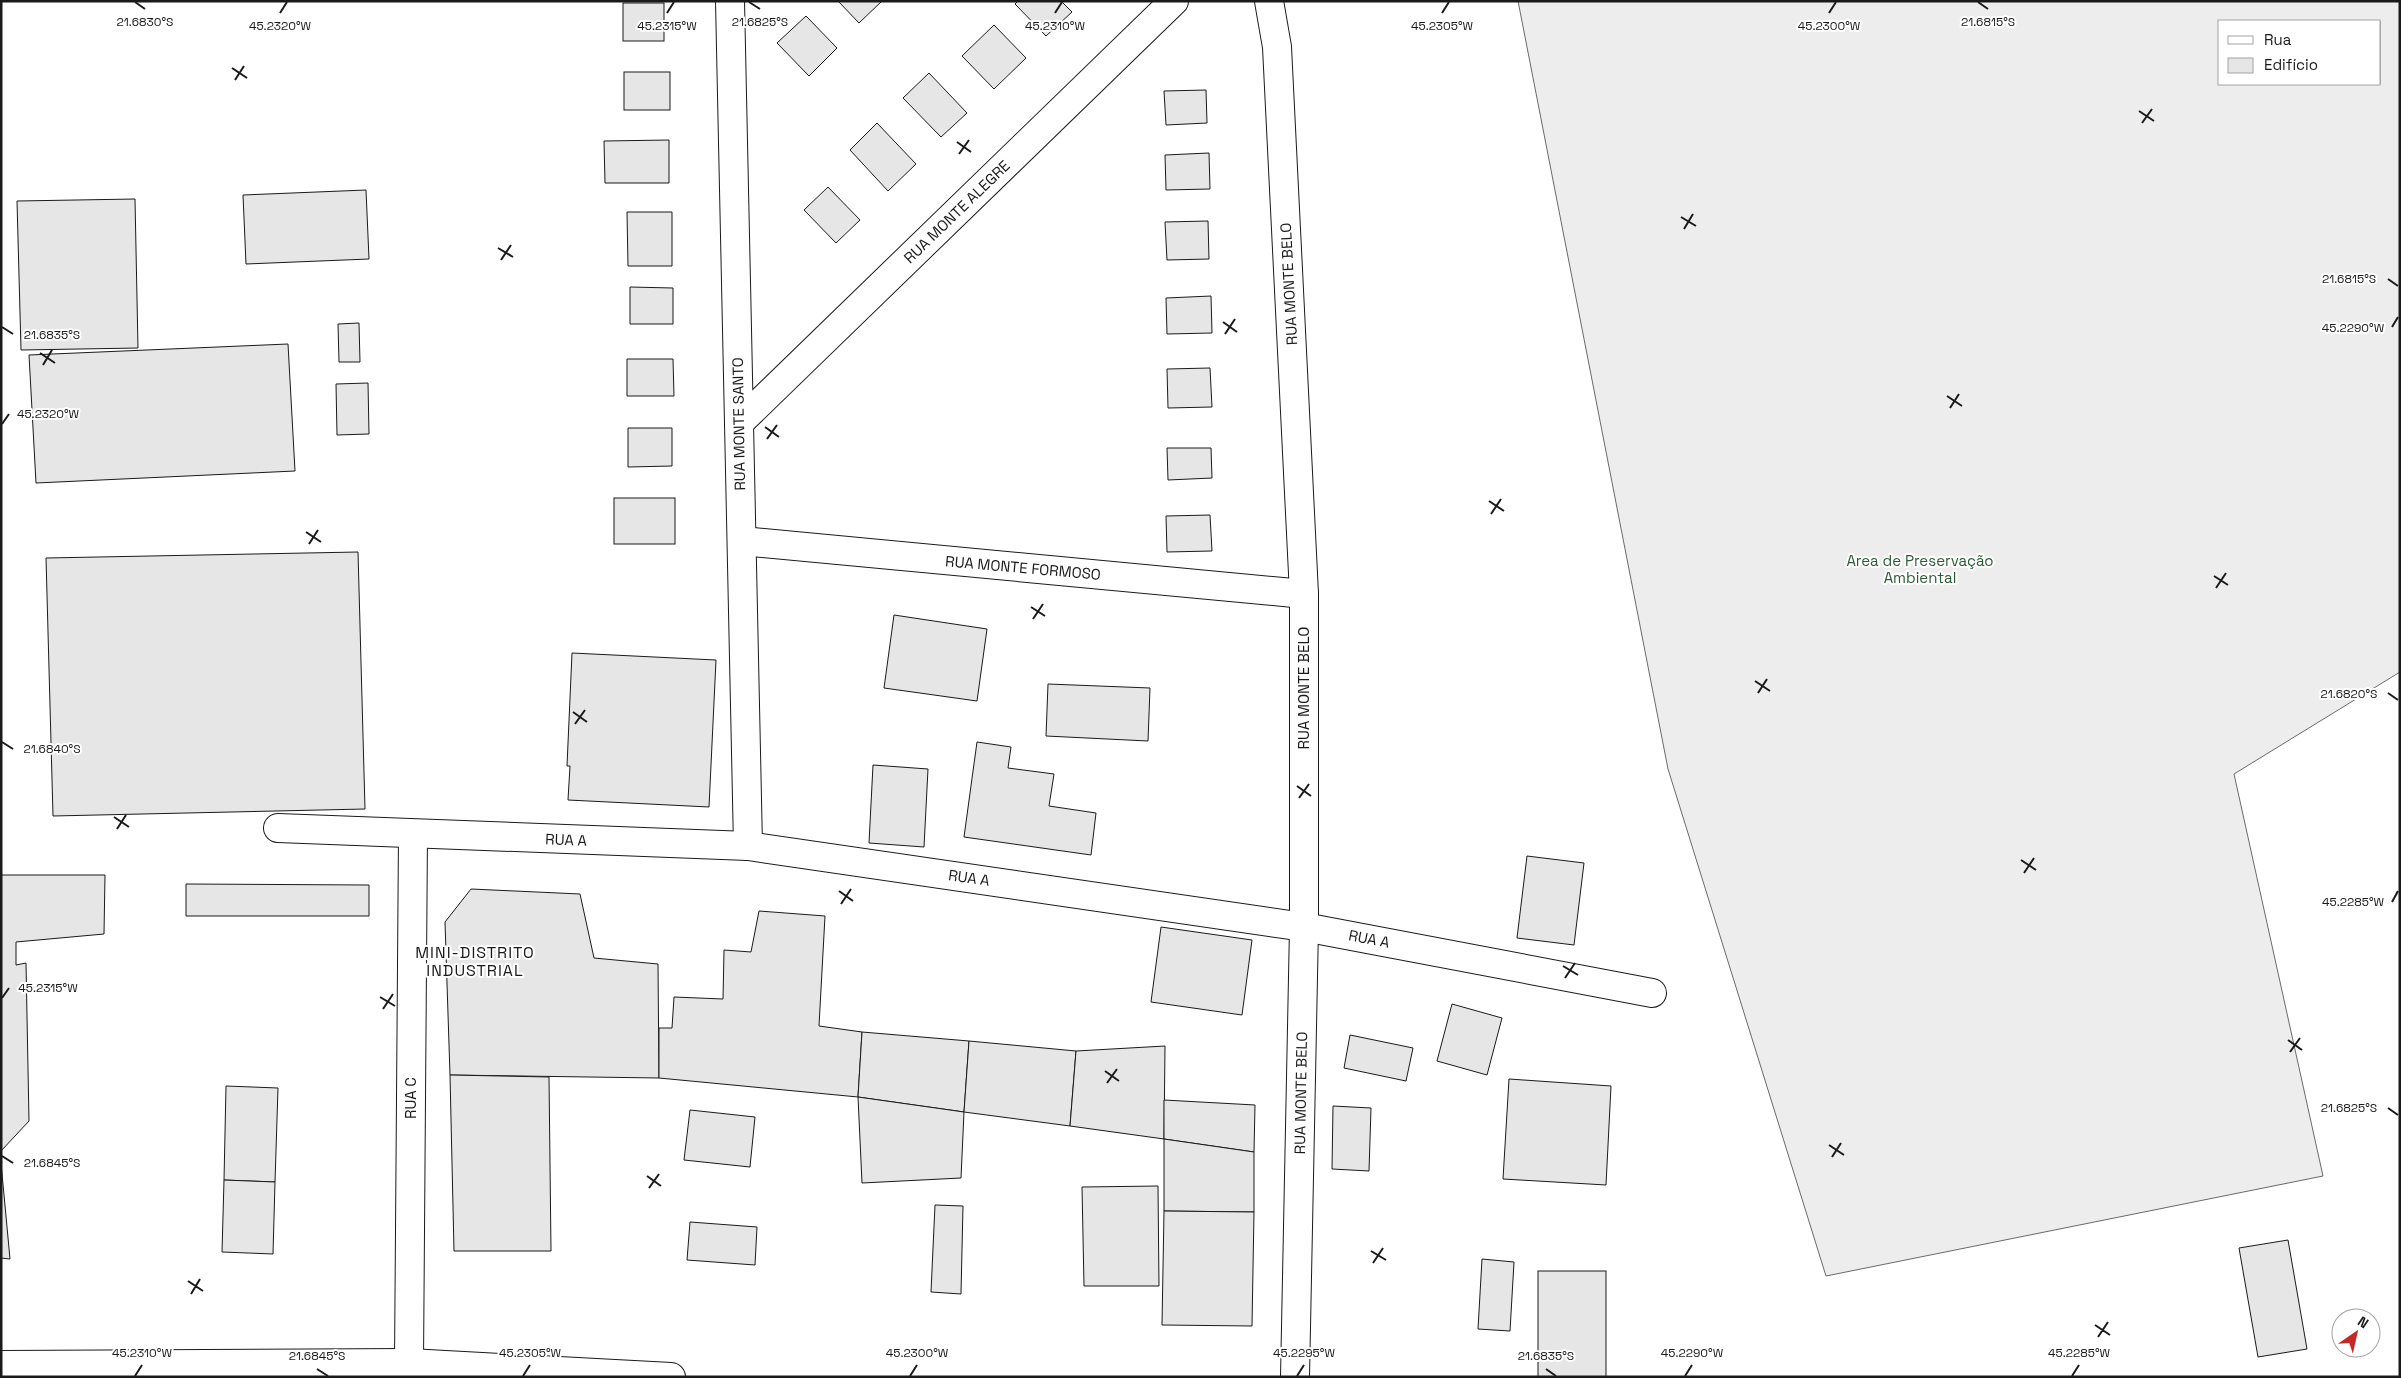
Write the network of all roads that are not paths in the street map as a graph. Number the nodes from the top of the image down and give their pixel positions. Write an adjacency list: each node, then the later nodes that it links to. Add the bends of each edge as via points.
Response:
1 (730, 1): 4 (street, RUA MONTE SANTO)
2 (1174, 1): 4 (street, RUA MONTE ALEGRE)
3 (1269, 1): 6 (street, RUA MONTE BELO, via 1277,47)
4 (739, 423): 5 (street, RUA MONTE SANTO)
5 (742, 541): 6 (street, RUA MONTE FORMOSO); 9 (street, RUA MONTE SANTO)
6 (1304, 594): 10 (street, RUA MONTE BELO)
7 (278, 828): 8 (street, RUA A)
8 (413, 834): 9 (street, RUA A); 12 (street, RUA C)
9 (748, 846): 10 (street, RUA A)
10 (1304, 927): 11 (street, RUA A); 15 (street, RUA MONTE BELO)
11 (1652, 993)
12 (409, 1363): 13 (street); 14 (street)
13 (1, 1365)
14 (671, 1377)
15 (1295, 1377)

